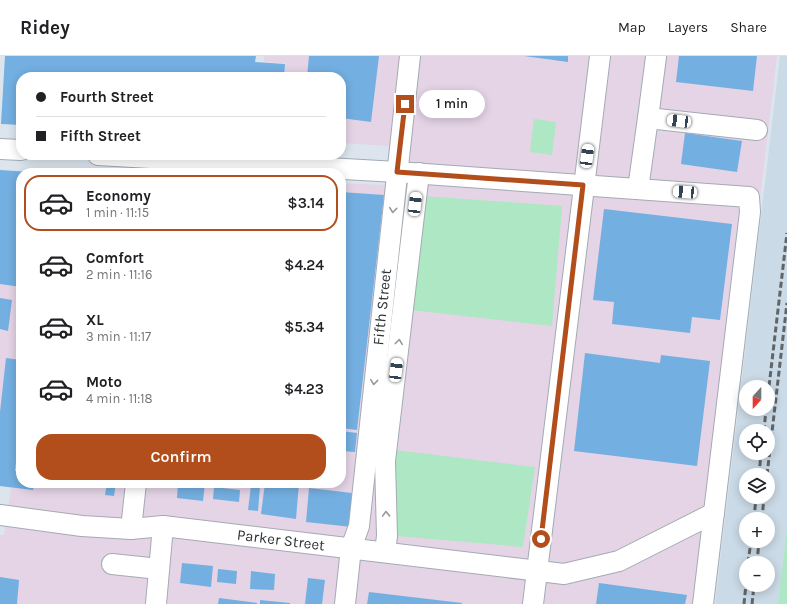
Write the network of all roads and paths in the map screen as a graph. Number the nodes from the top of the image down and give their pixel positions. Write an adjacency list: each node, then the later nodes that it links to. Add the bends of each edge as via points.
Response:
1 (410, 56): 11 (street, Fifth Street)
2 (600, 56): 13 (street)
3 (656, 57): 4 (street)
4 (648, 118): 5 (street); 14 (street)
5 (757, 130)
6 (0, 149): 7 (street)
7 (16, 150)
8 (186, 160): 9 (street)
9 (327, 168)
10 (346, 169): 11 (street)
11 (397, 172): 12 (street); 23 (street, Fifth Street, one-way to 23, via 359,526)
12 (419, 173): 13 (street); 24 (street, Fifth Street, one-way to 12, via 385,461)
13 (583, 185): 14 (street); 27 (street)
14 (638, 189): 17 (street, via 749,197 750,212)
15 (135, 488): 22 (street)
16 (0, 505): 20 (street, via 71,516)
17 (714, 513): 27 (street, Parker Street, via 619,562 564,574); 31 (street)
18 (0, 515): 20 (street)
19 (0, 525): 20 (street, Parker Street, via 73,533)
20 (82, 526): 22 (street, Parker Street)
21 (163, 526): 22 (street, Parker Street); 23 (street, Parker Street); 26 (street)
22 (131, 529)
23 (351, 548): 24 (street, Parker Street); 29 (street, Fifth Street)
24 (385, 552): 27 (street, Parker Street)
25 (112, 564): 26 (street)
26 (159, 568): 28 (street)
27 (537, 571): 30 (street)
28 (156, 604)
29 (345, 604)
30 (533, 604)
31 (704, 604)

